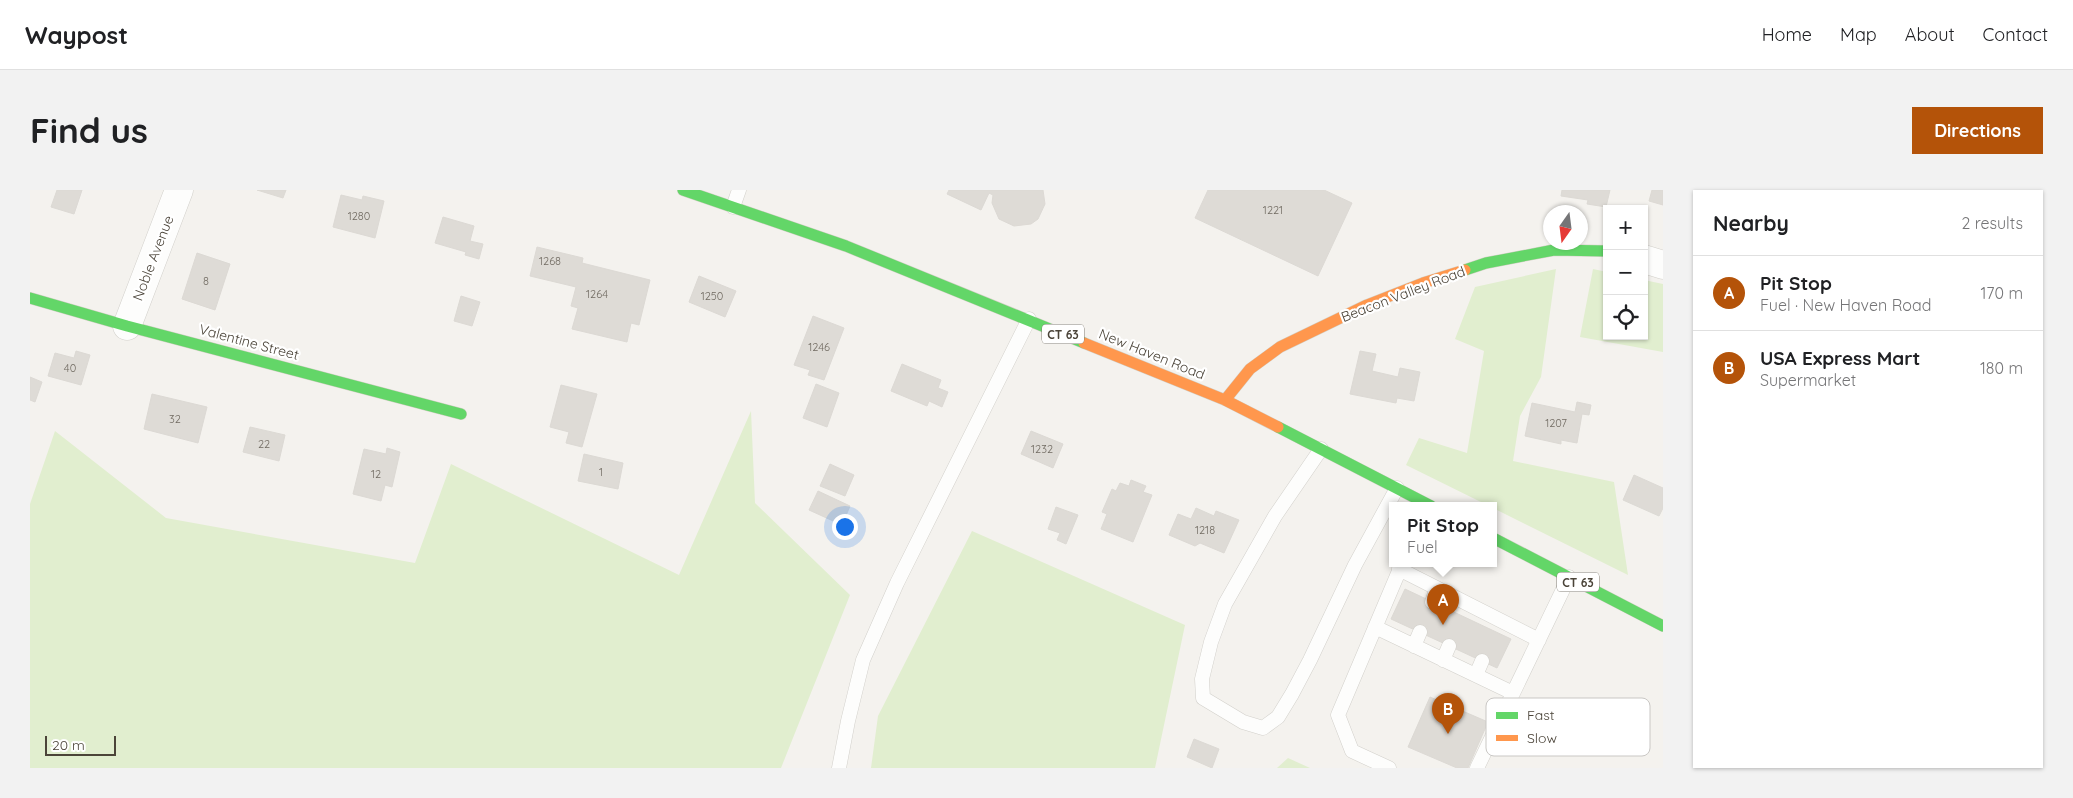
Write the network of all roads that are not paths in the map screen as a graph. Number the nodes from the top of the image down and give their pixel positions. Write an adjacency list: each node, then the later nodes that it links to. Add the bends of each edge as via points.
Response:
1 (178, 190): 10 (street, Noble Avenue)
2 (683, 190): 4 (main road, New Haven Road / CT 63)
3 (739, 190): 4 (lane)
4 (733, 207): 9 (main road, New Haven Road / CT 63, via 846,246)
5 (1603, 251): 11 (main road, Beacon Valley Road, via 1554,250 1486,263 1367,305 1280,347 1250,368)
6 (1648, 260): 7 (street)
7 (1663, 265)
8 (30, 298): 10 (main road, Valentine Street)
9 (1029, 319): 11 (main road, New Haven Road / CT 63); 36 (lane, via 863,660)
10 (127, 326): 12 (main road, Valentine Street)
11 (1225, 400): 13 (main road, New Haven Road / CT 63)
12 (461, 414)
13 (1321, 449): 14 (main road, New Haven Road / CT 63); 15 (lane, via 1275,516 1225,604 1202,680 1204,698 1243,722 1263,728 1278,717)
14 (1397, 488): 16 (lane); 17 (main road, New Haven Road / CT 63)
15 (1389, 502)
16 (1389, 502)
17 (1421, 502)
18 (1497, 540): 21 (main road, CT 63)
19 (1400, 567): 25 (lane)
20 (1402, 567): 22 (lane)
21 (1568, 578): 24 (main road, CT 63); 27 (lane)
22 (1437, 588): 23 (lane); 27 (lane, via 1465,610)
23 (1432, 602)
24 (1663, 626)
25 (1375, 627): 28 (lane); 37 (lane, via 1338,714 1352,751)
26 (1420, 632): 28 (lane)
27 (1539, 640): 33 (lane)
28 (1414, 646): 30 (lane)
29 (1449, 646): 30 (lane)
30 (1443, 660): 32 (lane)
31 (1482, 661): 32 (lane)
32 (1476, 675): 33 (lane)
33 (1513, 693): 34 (lane)
34 (1511, 698)
35 (1486, 749): 38 (lane)
36 (839, 768)
37 (1389, 768)
38 (1477, 768)

